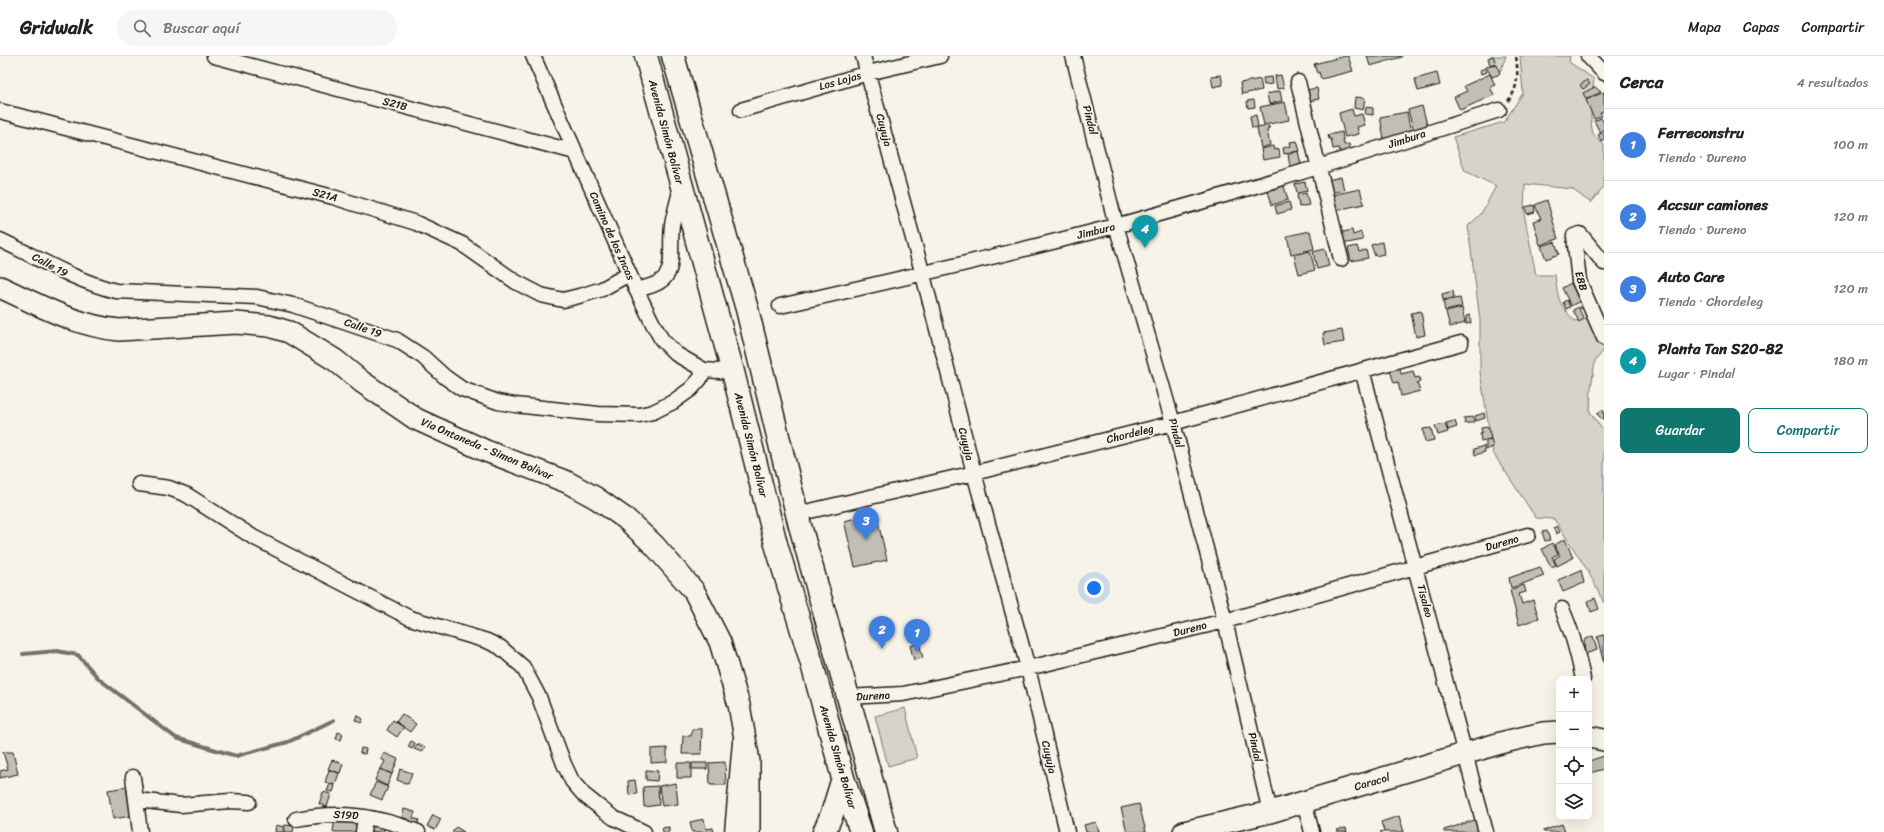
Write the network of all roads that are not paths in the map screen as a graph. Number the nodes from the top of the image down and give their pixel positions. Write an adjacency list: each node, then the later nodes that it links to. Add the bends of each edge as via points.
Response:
1 (214, 56): 15 (street, S21B)
2 (533, 56): 15 (street, Camino de los Incas)
3 (646, 56): 17 (highway, Avenida Simón Bolívar)
4 (673, 56): 35 (highway, via 747,309)
5 (863, 56): 9 (street, Cuyuja)
6 (940, 56): 9 (street, Los Lojas)
7 (1073, 56): 18 (street, Pindal)
8 (1588, 56): 10 (street)
9 (868, 73): 12 (street, Los Lojas); 23 (street, Cuyuja)
10 (1604, 73)
11 (1298, 82): 16 (street)
12 (741, 110)
13 (1499, 110): 16 (street, Jimbura)
14 (0, 111): 22 (street, S21A, via 333,197 416,223 462,244 516,282 541,296 563,300 584,296 602,290)
15 (575, 152): 22 (street, Camino de los Incas)
16 (1319, 168): 18 (street, Jimbura); 20 (street)
17 (681, 186): 25 (street, via 672,225 669,272 653,286); 31 (highway, Avenida Simón Bolívar)
18 (1116, 226): 23 (street, Jimbura); 32 (street, Pindal)
19 (0, 240): 29 (street, Calle 19, via 95,286 116,291 257,297 292,305 371,330 397,340 423,357 462,389 504,403 598,414 639,415 653,412 673,402 691,389)
20 (1341, 259)
21 (1604, 264): 27 (street, E8B, via 1580,234 1574,236 1579,281)
22 (630, 274): 25 (street, Camino de los Incas)
23 (923, 275): 26 (street, Jimbura); 33 (street, Cuyuja)
24 (0, 287): 44 (street, Via Ontaneda - Simon Bolivar, via 78,323 106,329 236,323 269,326 289,332 335,360 416,419 486,451 567,482 596,498 626,519 654,545 694,591 720,642 739,705)
25 (636, 289): 29 (street, Camino de los Incas, via 662,340 676,354)
26 (780, 306)
27 (1604, 338)
28 (1461, 343): 30 (street, Chordeleg)
29 (704, 370): 31 (street, Camino de los Incas)
30 (1362, 370): 32 (street, Chordeleg); 37 (street, Tisaleo)
31 (733, 372): 49 (highway, Avenida Simón Bolívar, via 776,544)
32 (1173, 423): 33 (street, Chordeleg); 39 (street, Pindal)
33 (974, 473): 35 (street, Chordeleg); 40 (street, Cuyuja)
34 (139, 484): 59 (street, via 169,488 187,495 253,537 410,618 500,646 523,667 539,697 572,781 584,795 614,818)
35 (797, 514): 42 (highway)
36 (1528, 535): 37 (street, Dureno)
37 (1416, 567): 39 (street, Dureno); 47 (street, Tisaleo)
38 (1562, 608): 41 (street, via 1578,652)
39 (1225, 621): 40 (street, Dureno); 53 (street, Pindal)
40 (1028, 668): 42 (street, Dureno, via 903,694); 65 (street, Cuyuja)
41 (1582, 676)
42 (847, 697): 64 (highway)
43 (1556, 732): 47 (street, Caracol, via 1537,734)
44 (744, 735): 60 (street, via 739,745); 61 (street, Via Ontaneda - Simon Bolivar, via 749,761)
45 (1592, 738): 46 (street)
46 (1604, 740)
47 (1466, 754): 52 (street, Caracol); 68 (street, Tisaleo)
48 (133, 776): 50 (street)
49 (843, 778): 62 (highway); 63 (highway, Avenida Simón Bolívar)
50 (137, 800): 51 (street, via 181,805); 56 (street)
51 (249, 802)
52 (1304, 802): 53 (street, Caracol); 67 (street)
53 (1270, 812): 66 (street, Caracol)
54 (366, 816): 55 (street, S19D, via 331,814); 57 (street); 58 (street, S19D)
55 (296, 819)
56 (140, 832)
57 (363, 832)
58 (418, 832)
59 (644, 832)
60 (732, 832)
61 (749, 832)
62 (824, 832)
63 (861, 832)
64 (886, 832)
65 (1067, 832)
66 (1184, 832)
67 (1312, 832)
68 (1486, 832)

